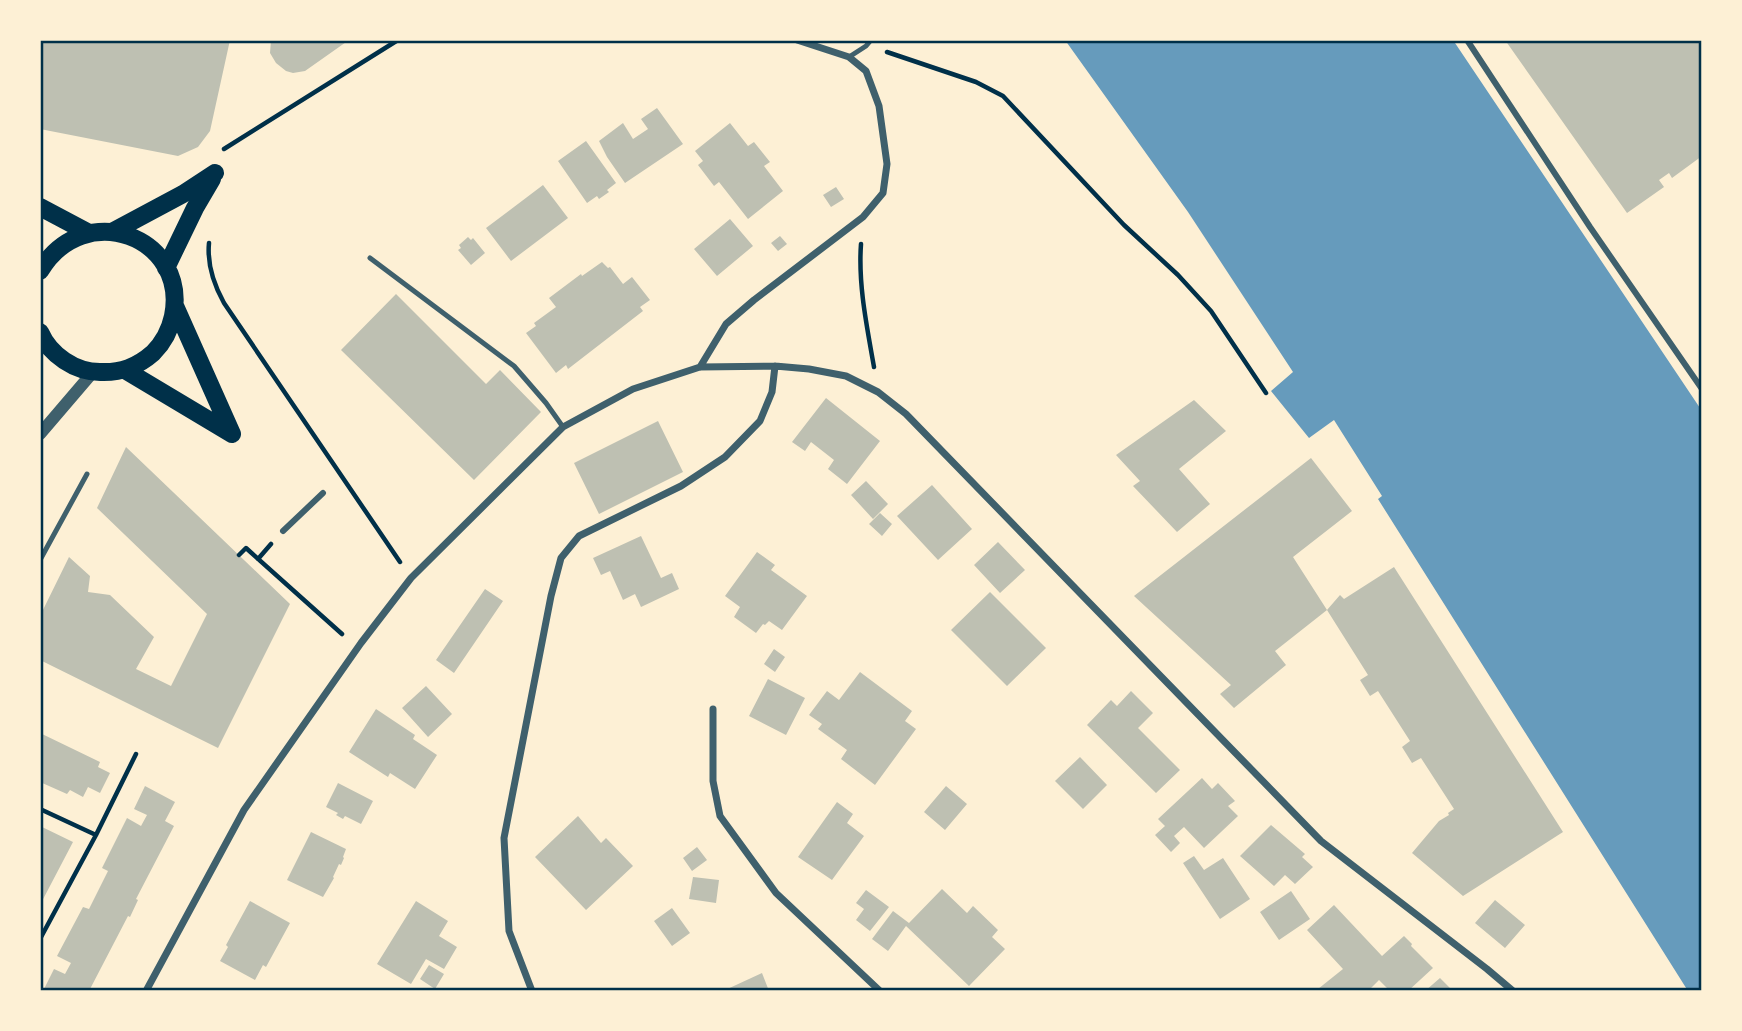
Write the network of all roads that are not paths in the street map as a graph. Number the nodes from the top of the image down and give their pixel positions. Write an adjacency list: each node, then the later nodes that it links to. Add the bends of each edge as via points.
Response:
1 (797, 40): 4 (street)
2 (1467, 40): 17 (street)
3 (868, 43): 4 (lane)
4 (849, 57): 14 (street, via 866,71 878,106 887,164 883,193 863,217 726,324)
5 (40, 207): 7 (main road)
6 (112, 232): 7 (main road); 9 (main road, via 144,243); 9 (main road, via 215,173)
7 (89, 233): 10 (main road, via 60,246)
8 (370, 258): 18 (lane, via 514,366)
9 (166, 268): 11 (main road)
10 (40, 271)
11 (175, 306): 15 (main road, via 171,327 160,346); 15 (main road, via 232,434)
12 (41, 340): 16 (main road, via 72,366)
13 (775, 366): 14 (street); 26 (street, via 772,392 760,421 725,457 681,486 579,536 561,558 504,838 509,931); 28 (street, via 846,376 878,392 906,414 1321,841)
14 (700, 368): 18 (street, via 633,389)
15 (125, 370): 16 (main road)
16 (93, 372): 19 (street)
17 (1702, 389)
18 (563, 427): 25 (street, via 411,578 354,653 244,810)
19 (40, 434)
20 (87, 474): 23 (lane)
21 (323, 493): 22 (street)
22 (283, 531)
23 (40, 560)
24 (713, 709): 27 (street, via 713,781 720,816 776,893)
25 (146, 991)
26 (531, 991)
27 (880, 991)
28 (1513, 991)

